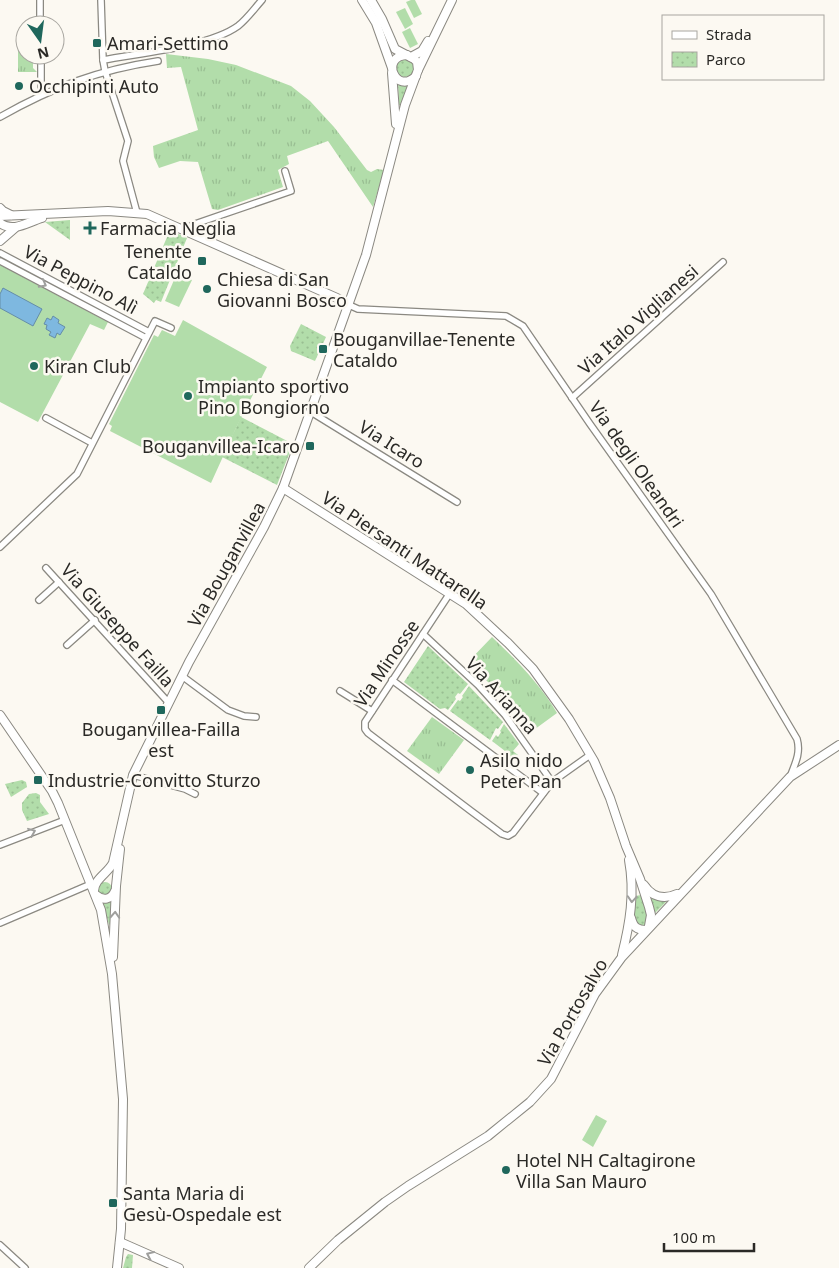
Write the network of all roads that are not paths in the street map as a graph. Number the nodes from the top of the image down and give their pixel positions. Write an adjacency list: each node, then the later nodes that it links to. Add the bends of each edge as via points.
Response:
1 (40, 0): 8 (street)
2 (101, 0): 10 (street)
3 (261, 0): 10 (street, via 236,27 200,42)
4 (362, 0): 13 (main road, via 376,23)
5 (371, 0): 9 (main road, via 395,49)
6 (446, 0): 9 (main road, via 426,46 418,54)
7 (452, 0): 15 (main road, Via Bouganvillea)
8 (40, 15)
9 (409, 56): 13 (main road, via 395,60); 15 (main road, via 417,62)
10 (103, 60): 14 (street)
11 (158, 61): 14 (street)
12 (41, 65): 16 (street)
13 (392, 70): 15 (main road, via 397,79 404,82 412,80); 18 (main road)
14 (105, 71): 16 (street); 21 (street, via 128,141 123,161)
15 (418, 72): 18 (main road, Via Bouganvillea)
16 (41, 94): 17 (street)
17 (0, 117)
18 (396, 136): 32 (main road, Via Bouganvillea, via 366,255)
19 (285, 171): 27 (street, via 291,191 192,225)
20 (0, 208): 22 (main road)
21 (137, 213): 23 (main road, via 108,210); 27 (main road, via 153,216)
22 (13, 215): 23 (main road); 24 (main road)
23 (51, 215): 26 (main road)
24 (0, 216)
25 (0, 222): 26 (main road)
26 (15, 228): 28 (main road)
27 (186, 231): 32 (main road, via 337,298)
28 (0, 241)
29 (0, 253): 34 (street, Via Peppino Alì)
30 (0, 261): 35 (street, Via Peppino Alì, one-way to 35)
31 (723, 262): 36 (street, Via Italo Viglianesi)
32 (348, 306): 36 (street, Via degli Oleandri, via 508,316 523,326); 37 (main road, Via Bouganvillea)
33 (171, 328): 34 (street, via 155,320)
34 (149, 332): 35 (street)
35 (146, 338): 39 (street)
36 (572, 398): 60 (street, Via degli Oleandri, via 711,594 797,739 798,756)
37 (311, 412): 40 (main road, Via Bouganvillea); 41 (street, Via Icaro)
38 (46, 418): 39 (street)
39 (92, 443): 42 (street, via 76,474)
40 (284, 488): 45 (main road, Via Piersanti Mattarella); 50 (main road, Via Bouganvillea)
41 (458, 502)
42 (0, 547)
43 (46, 568): 44 (street, Via Giuseppe Failla)
44 (59, 582): 46 (street); 47 (street, Via Giuseppe Failla)
45 (450, 593): 48 (street, Via Minosse); 58 (main road, Via Piersanti Mattarella, via 483,618 533,669)
46 (39, 600)
47 (95, 620): 49 (street); 53 (street, Via Giuseppe Failla)
48 (423, 634): 51 (street, Via Minosse); 61 (street, Via Arianna, via 505,715)
49 (67, 645)
50 (182, 676): 53 (main road, Via Bouganvillea); 56 (street, via 228,710)
51 (392, 680): 54 (street, Via Minosse); 62 (street)
52 (340, 691): 54 (street)
53 (169, 703): 59 (main road, Via Bouganvillea)
54 (372, 711): 62 (street, Via Minosse, via 365,725 368,733 506,835 513,833)
55 (0, 715): 64 (main road, via 52,791)
56 (256, 717)
57 (839, 745): 60 (main road, Via Portosalvo)
58 (590, 755): 61 (street, Via Minosse); 67 (main road, Via Piersanti Mattarella, via 610,798)
59 (133, 775): 63 (street); 65 (main road, Via Bouganvillea)
60 (790, 777): 73 (main road, Via Portosalvo)
61 (552, 782): 62 (street, Via Minosse)
62 (543, 793)
63 (195, 794)
64 (65, 820): 66 (street, one-way to 64); 68 (main road)
65 (120, 831): 69 (main road, via 113,862); 71 (main road)
66 (0, 845)
67 (626, 846): 70 (main road); 74 (main road, one-way to 74, via 632,889)
68 (78, 851): 69 (main road, via 91,872); 72 (main road)
69 (103, 878): 71 (main road, via 111,879); 72 (main road, via 95,884)
70 (640, 879): 73 (main road, via 653,895); 76 (main road, via 651,914)
71 (116, 889): 72 (main road, via 107,899 102,899); 78 (main road, one-way to 71)
72 (94, 890): 75 (street); 78 (main road, via 103,916)
73 (679, 894): 76 (main road, Via Portosalvo)
74 (630, 918): 76 (main road, via 638,930); 77 (main road)
75 (0, 923)
76 (648, 928): 77 (main road, Via Portosalvo)
77 (622, 957): 84 (main road, Via Portosalvo, via 595,994 550,1079 536,1097 488,1136 385,1202)
78 (112, 974): 79 (main road, via 123,1099)
79 (120, 1242): 82 (main road); 83 (main road, one-way to 79)
80 (0, 1245): 81 (street)
81 (25, 1268)
82 (117, 1268)
83 (179, 1268)
84 (309, 1268)

